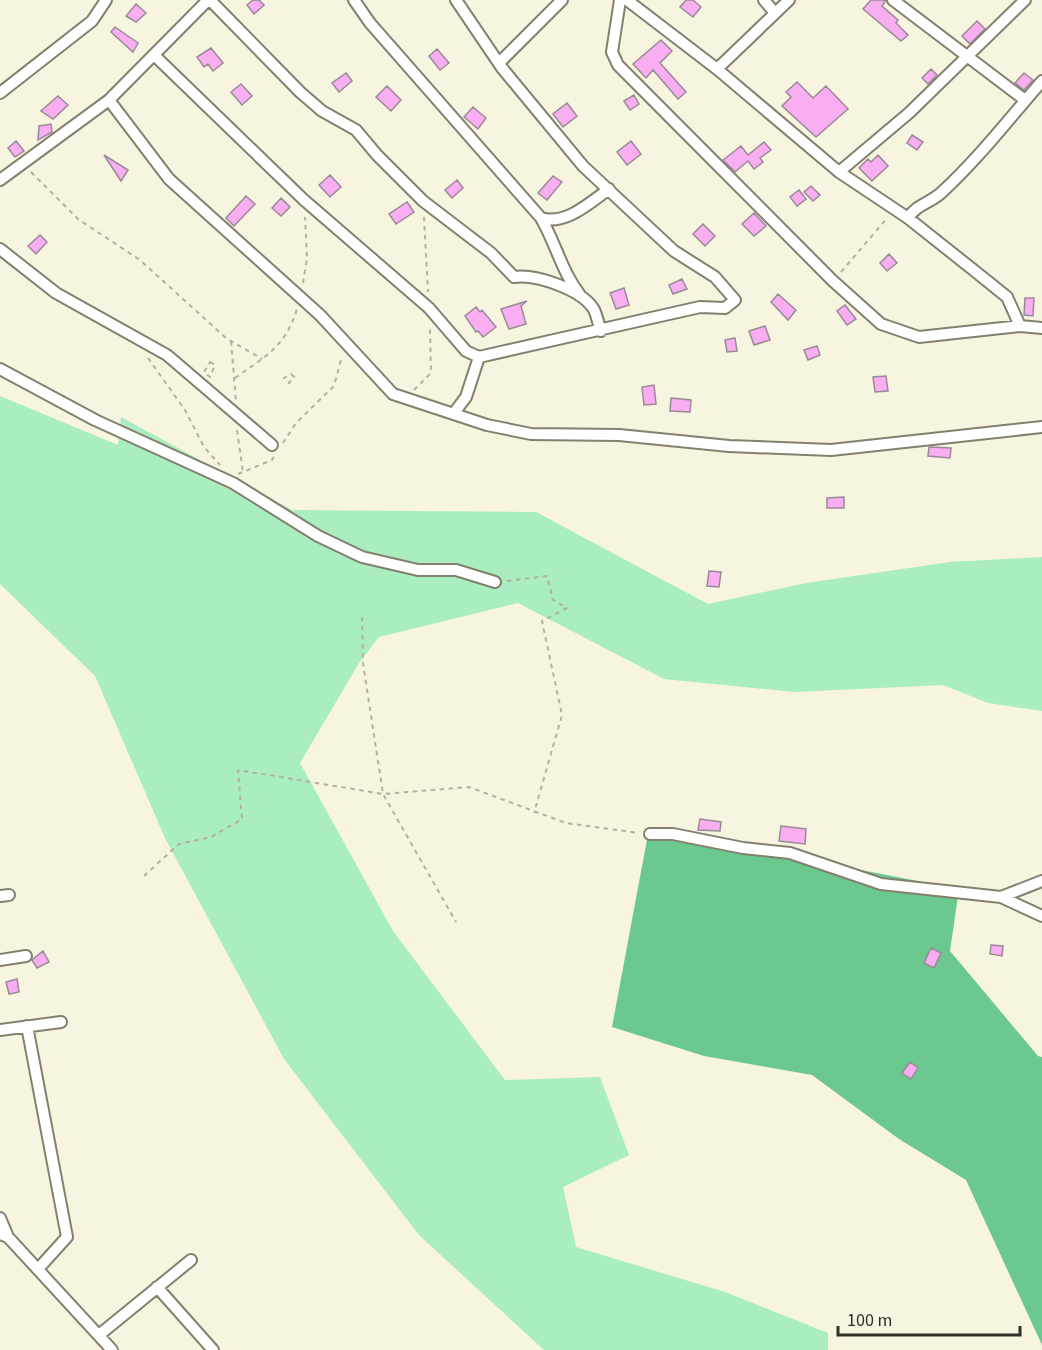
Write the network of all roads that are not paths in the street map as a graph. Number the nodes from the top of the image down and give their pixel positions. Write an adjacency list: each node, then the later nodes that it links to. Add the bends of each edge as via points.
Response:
1 (106, 0): 18 (street, via 92,21)
2 (209, 0): 13 (street); 27 (street, via 300,92 322,111 356,130 423,201 491,253 514,277 538,277)
3 (354, 0): 24 (street)
4 (456, 0): 15 (street)
5 (562, 0): 15 (street)
6 (620, 0): 28 (street, via 612,52 618,65 832,281 881,324 919,337)
7 (627, 0): 16 (street)
8 (764, 0): 12 (street)
9 (789, 0): 12 (street)
10 (893, 0): 14 (street)
11 (1025, 0): 14 (street)
12 (776, 13): 16 (street)
13 (155, 56): 19 (street); 31 (street, via 304,200 429,309 466,351)
14 (967, 56): 20 (street); 21 (street, via 909,113)
15 (499, 63): 23 (street, via 583,166)
16 (717, 69): 21 (street)
17 (1042, 81): 20 (street)
18 (0, 93)
19 (109, 100): 22 (street); 33 (street, via 169,179 346,342 393,394)
20 (1025, 100): 25 (street, via 939,196 913,209)
21 (839, 172): 25 (street)
22 (0, 180)
23 (609, 189): 24 (street, via 569,214 549,220); 30 (street, via 674,251 715,277 735,300 725,308 700,307)
24 (542, 218): 27 (street, via 562,266)
25 (908, 218): 28 (street, via 1007,297)
26 (0, 249): 35 (street, via 56,293 167,355)
27 (583, 299): 30 (street, via 592,307)
28 (1020, 326): 29 (street)
29 (1042, 327)
30 (601, 331): 31 (street)
31 (479, 357): 33 (street, via 466,397)
32 (0, 369): 36 (street, via 95,420 233,483 318,536 362,557 418,570 456,570)
33 (454, 413): 34 (street, via 531,434 619,435 729,446 831,450)
34 (1042, 427)
35 (272, 445)
36 (495, 582)
37 (650, 834): 39 (street, via 673,834 790,853 881,884)
38 (1042, 881): 39 (street)
39 (1001, 897): 40 (street)
40 (1042, 916)
41 (26, 956): 42 (street)
42 (0, 960)
43 (61, 1022): 44 (street)
44 (27, 1026): 45 (street); 49 (street, via 67,1237)
45 (0, 1030)
46 (0, 1218): 47 (street)
47 (4, 1235): 49 (street)
48 (191, 1260): 50 (street)
49 (38, 1269): 51 (street)
50 (157, 1287): 51 (street); 53 (street)
51 (99, 1335): 52 (street)
52 (112, 1350)
53 (213, 1350)

